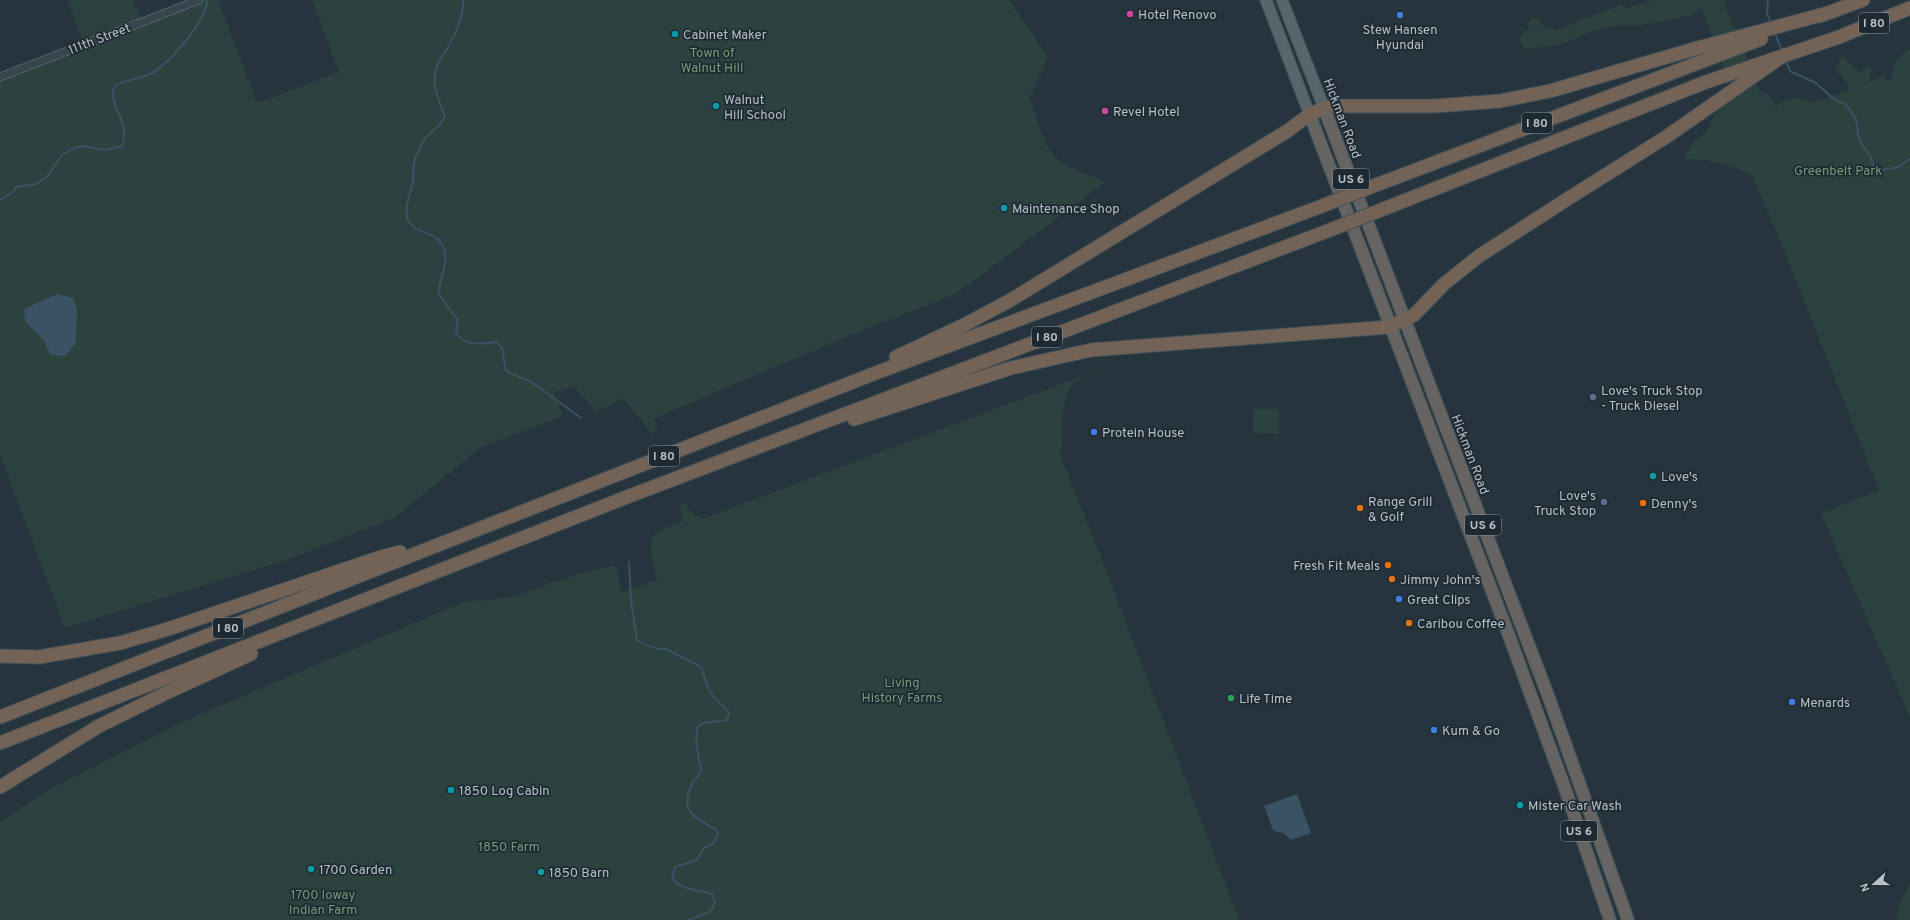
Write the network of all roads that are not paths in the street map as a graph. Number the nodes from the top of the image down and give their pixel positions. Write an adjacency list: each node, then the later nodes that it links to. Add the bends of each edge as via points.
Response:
1 (199, 0): 8 (street, 111th Street)
2 (1266, 0): 10 (main road, US 6)
3 (1282, 0): 9 (main road, Hickman Road / US 6)
4 (1863, 0): 6 (highway, I 80)
5 (1910, 8): 7 (highway, I 80, via 1838,37)
6 (1828, 14): 9 (highway, via 1694,49 1550,91 1500,101 1435,106); 13 (highway, I 80, bridge)
7 (1784, 55): 11 (highway, via 1666,137 1479,256 1444,284 1414,315); 14 (highway, I 80, bridge, via 1706,82 1330,230)
8 (0, 77)
9 (1324, 108): 10 (highway); 11 (highway, Hickman Road / US 6)
10 (1309, 114): 12 (highway, US 6); 13 (highway, via 1289,130 1009,301 897,356)
11 (1405, 320): 12 (highway); 22 (highway, Hickman Road / US 6, via 1552,705)
12 (1389, 327): 14 (highway, via 1091,350 1011,368 877,412); 20 (highway, US 6, via 1438,449)
13 (873, 374): 15 (highway, I 80)
14 (764, 445): 16 (highway, I 80)
15 (456, 538): 17 (highway, via 378,558 168,630 120,643 39,657); 18 (highway, I 80)
16 (356, 604): 19 (highway, I 80); 21 (highway, via 129,710)
17 (0, 656)
18 (0, 717)
19 (0, 743)
20 (1563, 783): 22 (highway, via 1571,791 1599,863 1608,872); 23 (highway, US 6)
21 (0, 788)
22 (1612, 872): 26 (highway, Hickman Road / US 6)
23 (1596, 879): 24 (highway, US 6); 25 (highway, via 1602,880 1606,887)
24 (1610, 920)
25 (1618, 920)
26 (1628, 920)

